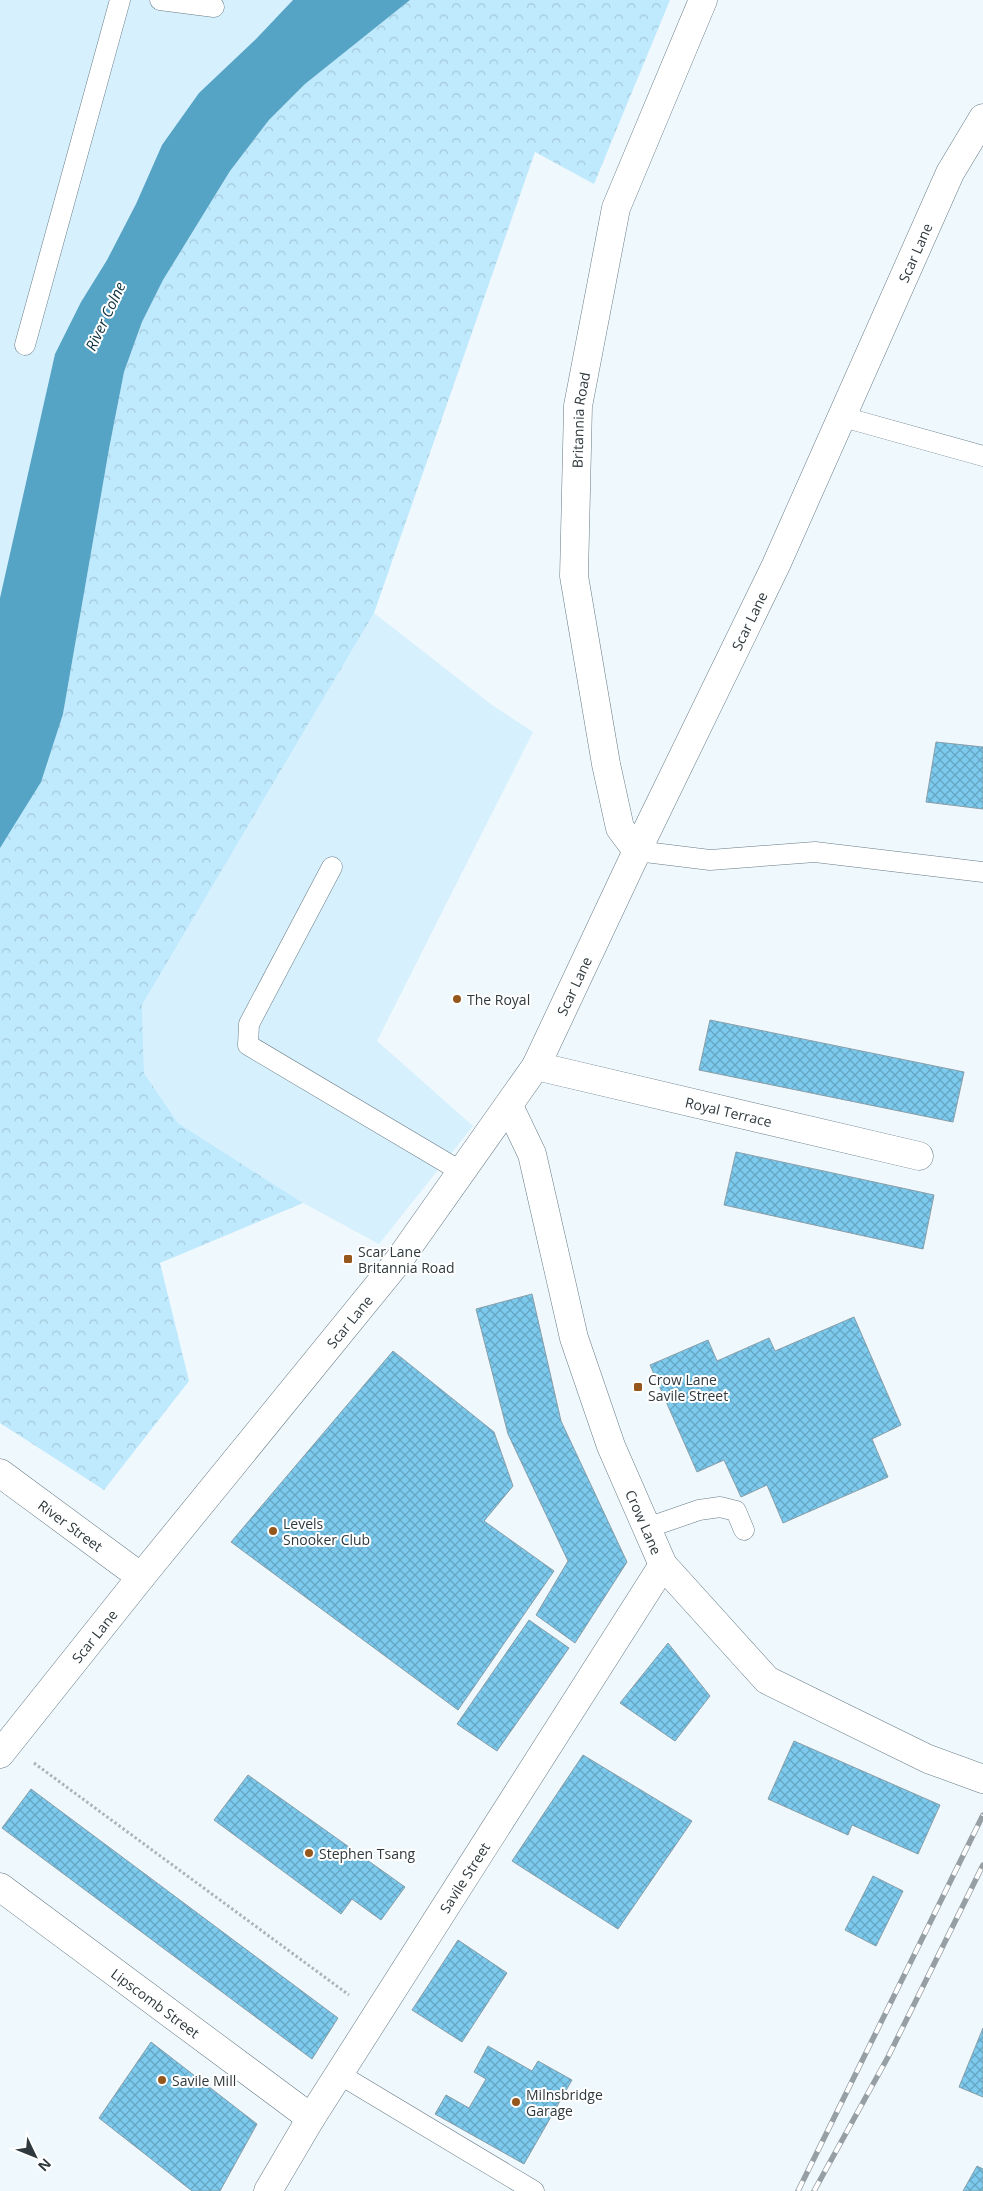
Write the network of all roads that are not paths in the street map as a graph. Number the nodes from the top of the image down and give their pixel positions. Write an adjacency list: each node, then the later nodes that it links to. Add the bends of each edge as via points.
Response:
1 (120, 0): 6 (lane)
2 (160, 0): 4 (lane)
3 (703, 0): 9 (street, Britannia Road, via 616,208 578,406 574,576 620,828)
4 (214, 7)
5 (983, 118): 7 (street, Scar Lane, via 950,173)
6 (25, 345)
7 (843, 417): 8 (lane); 9 (street, Scar Lane, via 776,565)
8 (983, 456)
9 (637, 851): 11 (lane, via 710,860 815,852); 12 (street, Scar Lane)
10 (332, 867): 15 (lane, via 249,1024 248,1046)
11 (983, 872)
12 (536, 1066): 13 (street, Scar Lane); 14 (street, Royal Terrace)
13 (509, 1106): 15 (street, Scar Lane); 17 (street, Crow Lane, via 532,1154 574,1338 611,1446)
14 (919, 1156)
15 (462, 1172): 20 (street, Scar Lane, via 399,1260)
16 (0, 1473): 20 (street, River Street)
17 (647, 1528): 18 (lane, via 699,1510 720,1507 736,1511); 19 (street, Crow Lane)
18 (744, 1530)
19 (663, 1564): 22 (street, Crow Lane, via 768,1680 928,1759); 24 (street, Savile Street)
20 (141, 1577): 21 (street, Scar Lane)
21 (4, 1749)
22 (983, 1779)
23 (0, 1887): 25 (street, Lipscomb Street)
24 (339, 2074): 25 (street, Savile Street); 27 (lane)
25 (311, 2118): 26 (street, Savile Street)
26 (268, 2191)
27 (534, 2191)

